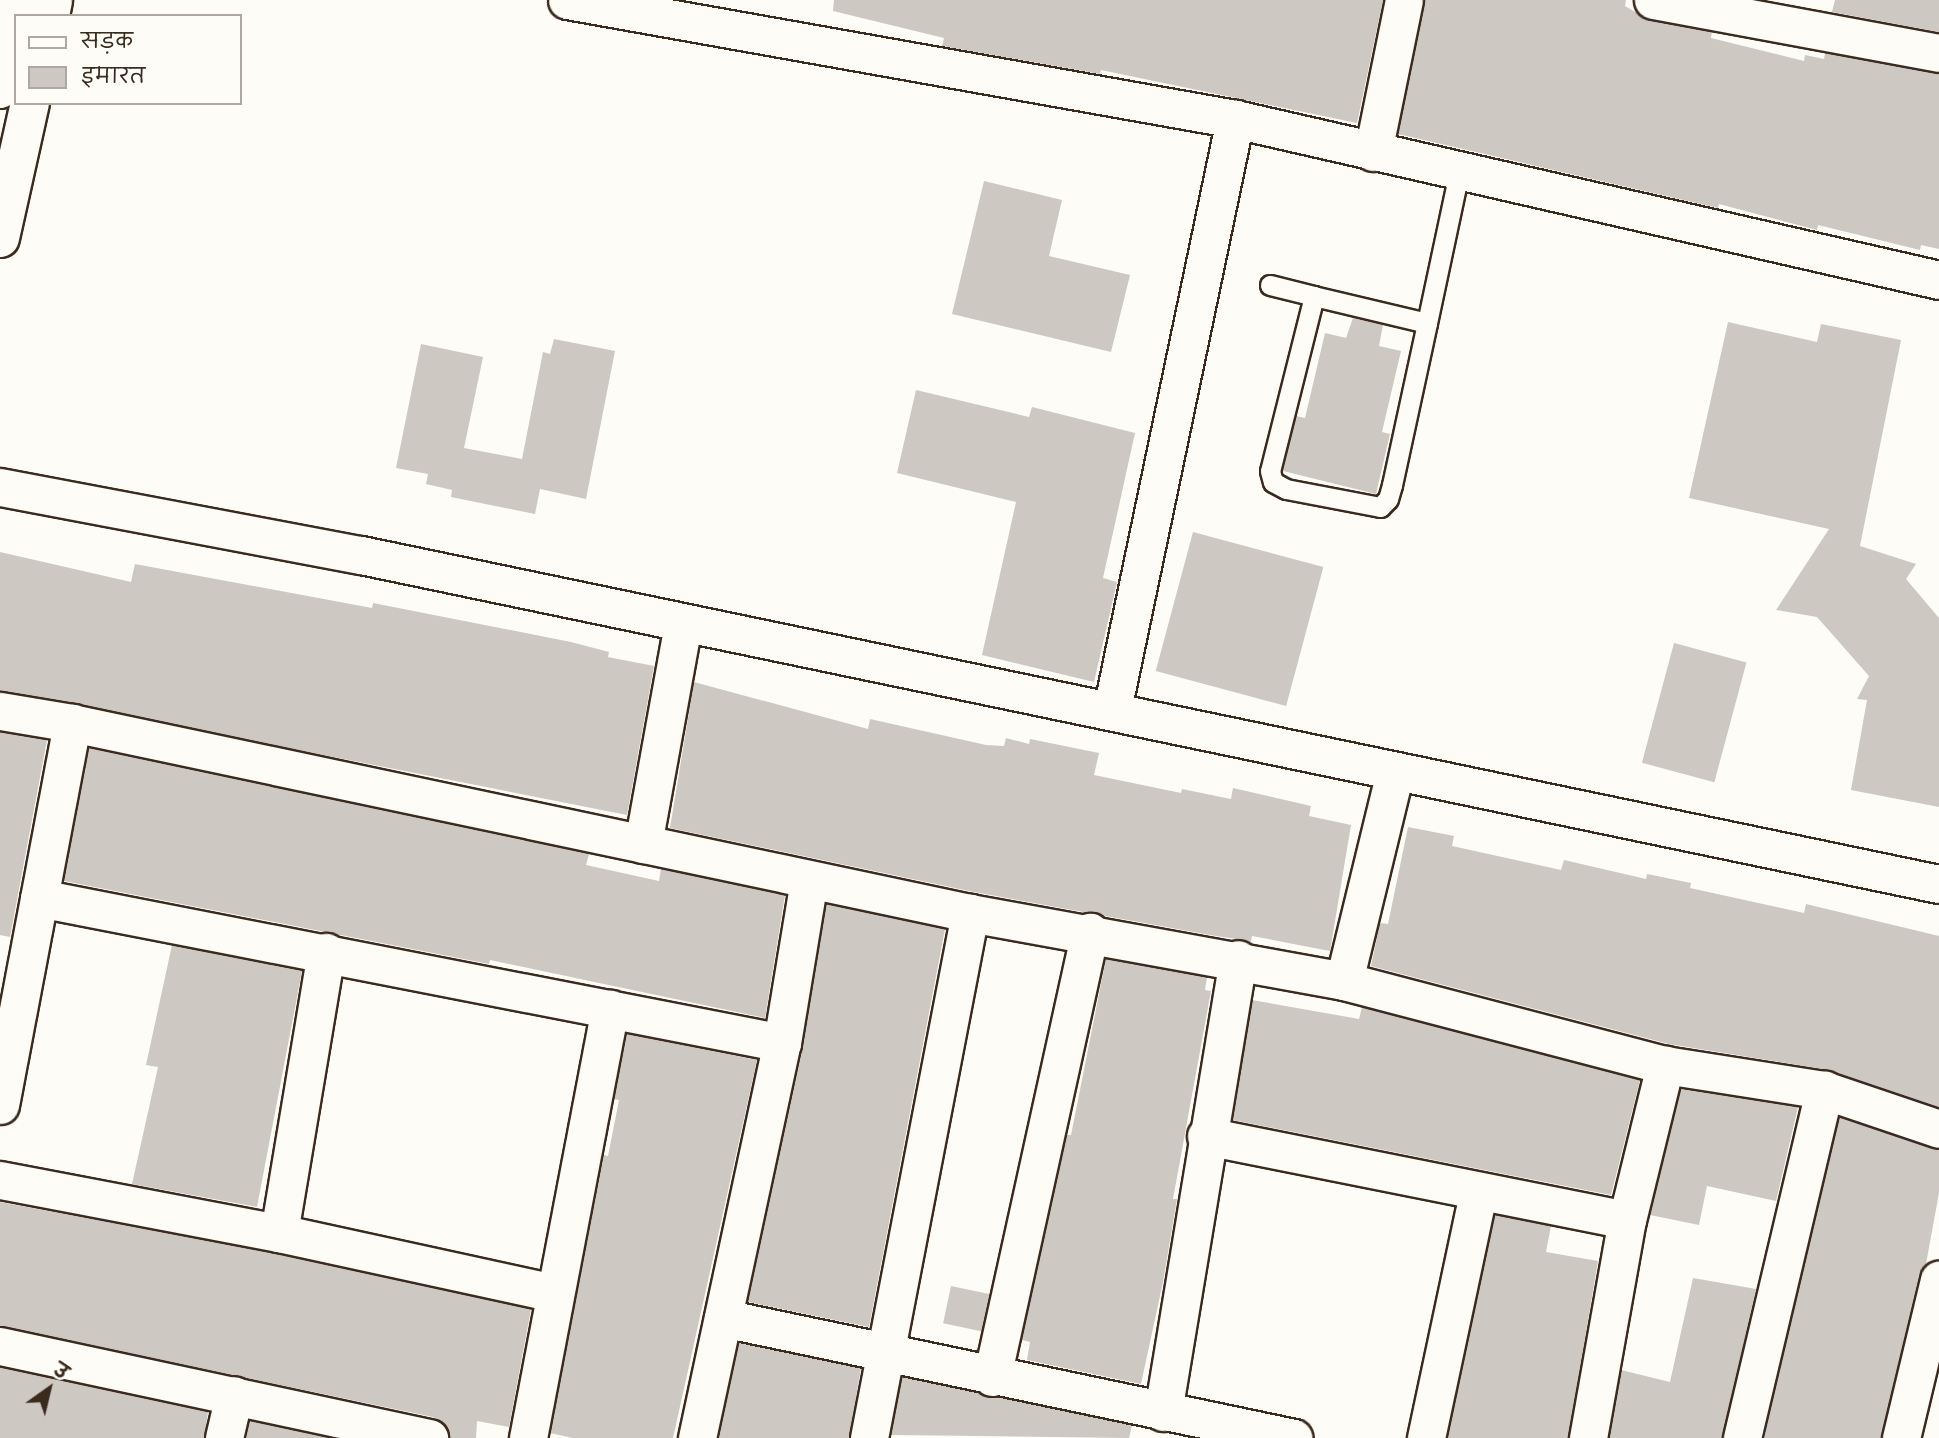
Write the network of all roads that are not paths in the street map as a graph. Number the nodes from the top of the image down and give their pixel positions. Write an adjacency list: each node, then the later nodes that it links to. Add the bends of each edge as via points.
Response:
1 (567, 0): 9 (street)
2 (1404, 0): 10 (street)
3 (1653, 0): 4 (street)
4 (1820, 15): 6 (street)
5 (14, 23): 7 (main road)
6 (1939, 53)
7 (0, 89)
8 (30, 105): 12 (main road)
9 (1235, 119): 10 (street); 19 (street)
10 (1373, 152): 11 (street)
11 (1459, 172): 13 (street); 16 (lane)
12 (0, 237)
13 (1939, 279)
14 (1270, 285): 15 (lane)
15 (1314, 296): 16 (lane); 16 (lane, via 1270,471 1273,482 1286,489 1380,508 1388,499)
16 (1427, 323)
17 (0, 487): 18 (street, via 361,555)
18 (683, 624): 19 (street); 23 (street)
19 (1112, 710): 22 (street)
20 (0, 711): 21 (street)
21 (72, 723): 23 (street); 26 (street)
22 (1395, 771): 25 (street); 31 (street)
23 (643, 844): 24 (street)
24 (809, 880): 27 (street); 33 (street)
25 (1939, 884)
26 (39, 898): 29 (street); 36 (street)
27 (971, 913): 28 (street); 47 (street)
28 (1090, 932): 30 (street); 48 (street)
29 (326, 952): 32 (street); 42 (street)
30 (1238, 959): 31 (street); 38 (street)
31 (1344, 981): 34 (street)
32 (610, 1009): 33 (street); 44 (street)
33 (782, 1043): 45 (street)
34 (1665, 1065): 35 (street); 41 (street)
35 (1824, 1090): 37 (street); 61 (street)
36 (0, 1105)
37 (1939, 1129)
38 (1206, 1136): 40 (street); 50 (street)
39 (0, 1180): 42 (street)
40 (1478, 1193): 41 (street); 59 (street)
41 (1627, 1220): 60 (street)
42 (279, 1233): 44 (street)
43 (1939, 1280): 62 (street)
44 (555, 1293): 55 (street)
45 (723, 1318): 47 (street); 56 (street)
46 (0, 1346): 49 (street)
47 (887, 1354): 48 (street); 57 (street)
48 (992, 1377): 50 (street)
49 (234, 1395): 52 (street); 53 (street)
50 (1163, 1412): 51 (street)
51 (1250, 1434): 58 (street)
52 (391, 1435): 54 (street)
53 (224, 1438)
54 (429, 1438)
55 (528, 1438)
56 (697, 1438)
57 (869, 1438)
58 (1294, 1438)
59 (1426, 1438)
60 (1588, 1438)
61 (1742, 1438)
62 (1901, 1438)

